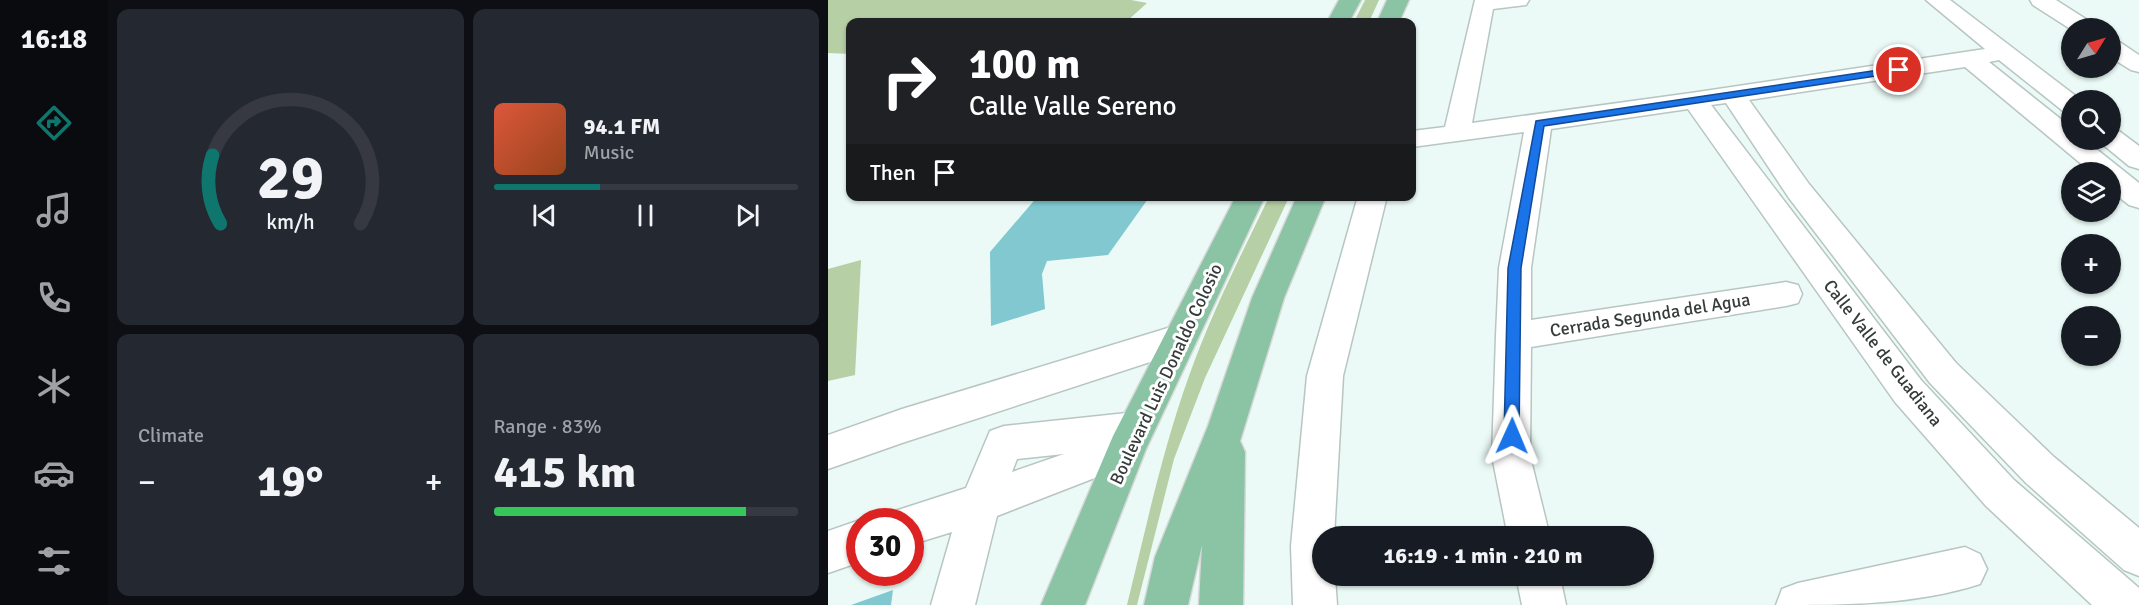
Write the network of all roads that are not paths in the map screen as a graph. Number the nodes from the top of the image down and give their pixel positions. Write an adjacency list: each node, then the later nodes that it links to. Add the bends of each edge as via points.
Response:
1 (1350, 0): 7 (main road)
2 (1398, 0): 8 (main road)
3 (1518, 0): 6 (street)
4 (1936, 0): 10 (street)
5 (2041, 0): 9 (street)
6 (1478, 2): 18 (street)
7 (1340, 18)
8 (1390, 18)
9 (2069, 18)
10 (2003, 52): 12 (street); 15 (street)
11 (2121, 53): 13 (street)
12 (1970, 59): 14 (street); 22 (street)
13 (2139, 65)
14 (1733, 95): 16 (street); 41 (street, Calle Valle de Guadiana, via 1799,191 1943,373 2040,470)
15 (2061, 97)
16 (1695, 101): 17 (street); 51 (street, Calle Valle de Guadiana, via 1908,391 2000,493)
17 (1539, 124): 18 (street); 29 (street, via 1515,268)
18 (1457, 133): 19 (street)
19 (1416, 138)
20 (2121, 146): 21 (street)
21 (2139, 160)
22 (2094, 162)
23 (2121, 184): 24 (street)
24 (2139, 198)
25 (1249, 201): 30 (main road, Boulevard Luis Donaldo Colosio)
26 (1310, 201): 32 (main road, via 1268,298)
27 (1372, 201): 48 (street, via 1325,376 1312,546)
28 (1786, 294): 29 (street, Cerrada Segunda del Agua)
29 (1513, 336): 38 (street, via 1511,456)
30 (1181, 338): 31 (street); 33 (main road, Boulevard Luis Donaldo Colosio)
31 (1019, 389): 34 (street); 35 (street)
32 (1227, 426): 46 (main road, via 1176,557); 47 (main road)
33 (1132, 438): 34 (street); 36 (street); 44 (main road, Boulevard Luis Donaldo Colosio)
34 (1004, 443): 36 (street)
35 (829, 458)
36 (980, 503): 37 (street); 45 (street)
37 (924, 521)
38 (1527, 526)
39 (846, 546): 40 (street)
40 (828, 552)
41 (2139, 555)
42 (1965, 569): 50 (street)
43 (1540, 586): 49 (street)
44 (1068, 599)
45 (953, 605)
46 (1166, 605)
47 (1221, 605)
48 (1315, 605)
49 (1544, 605)
50 (1798, 605)
51 (2125, 605)

